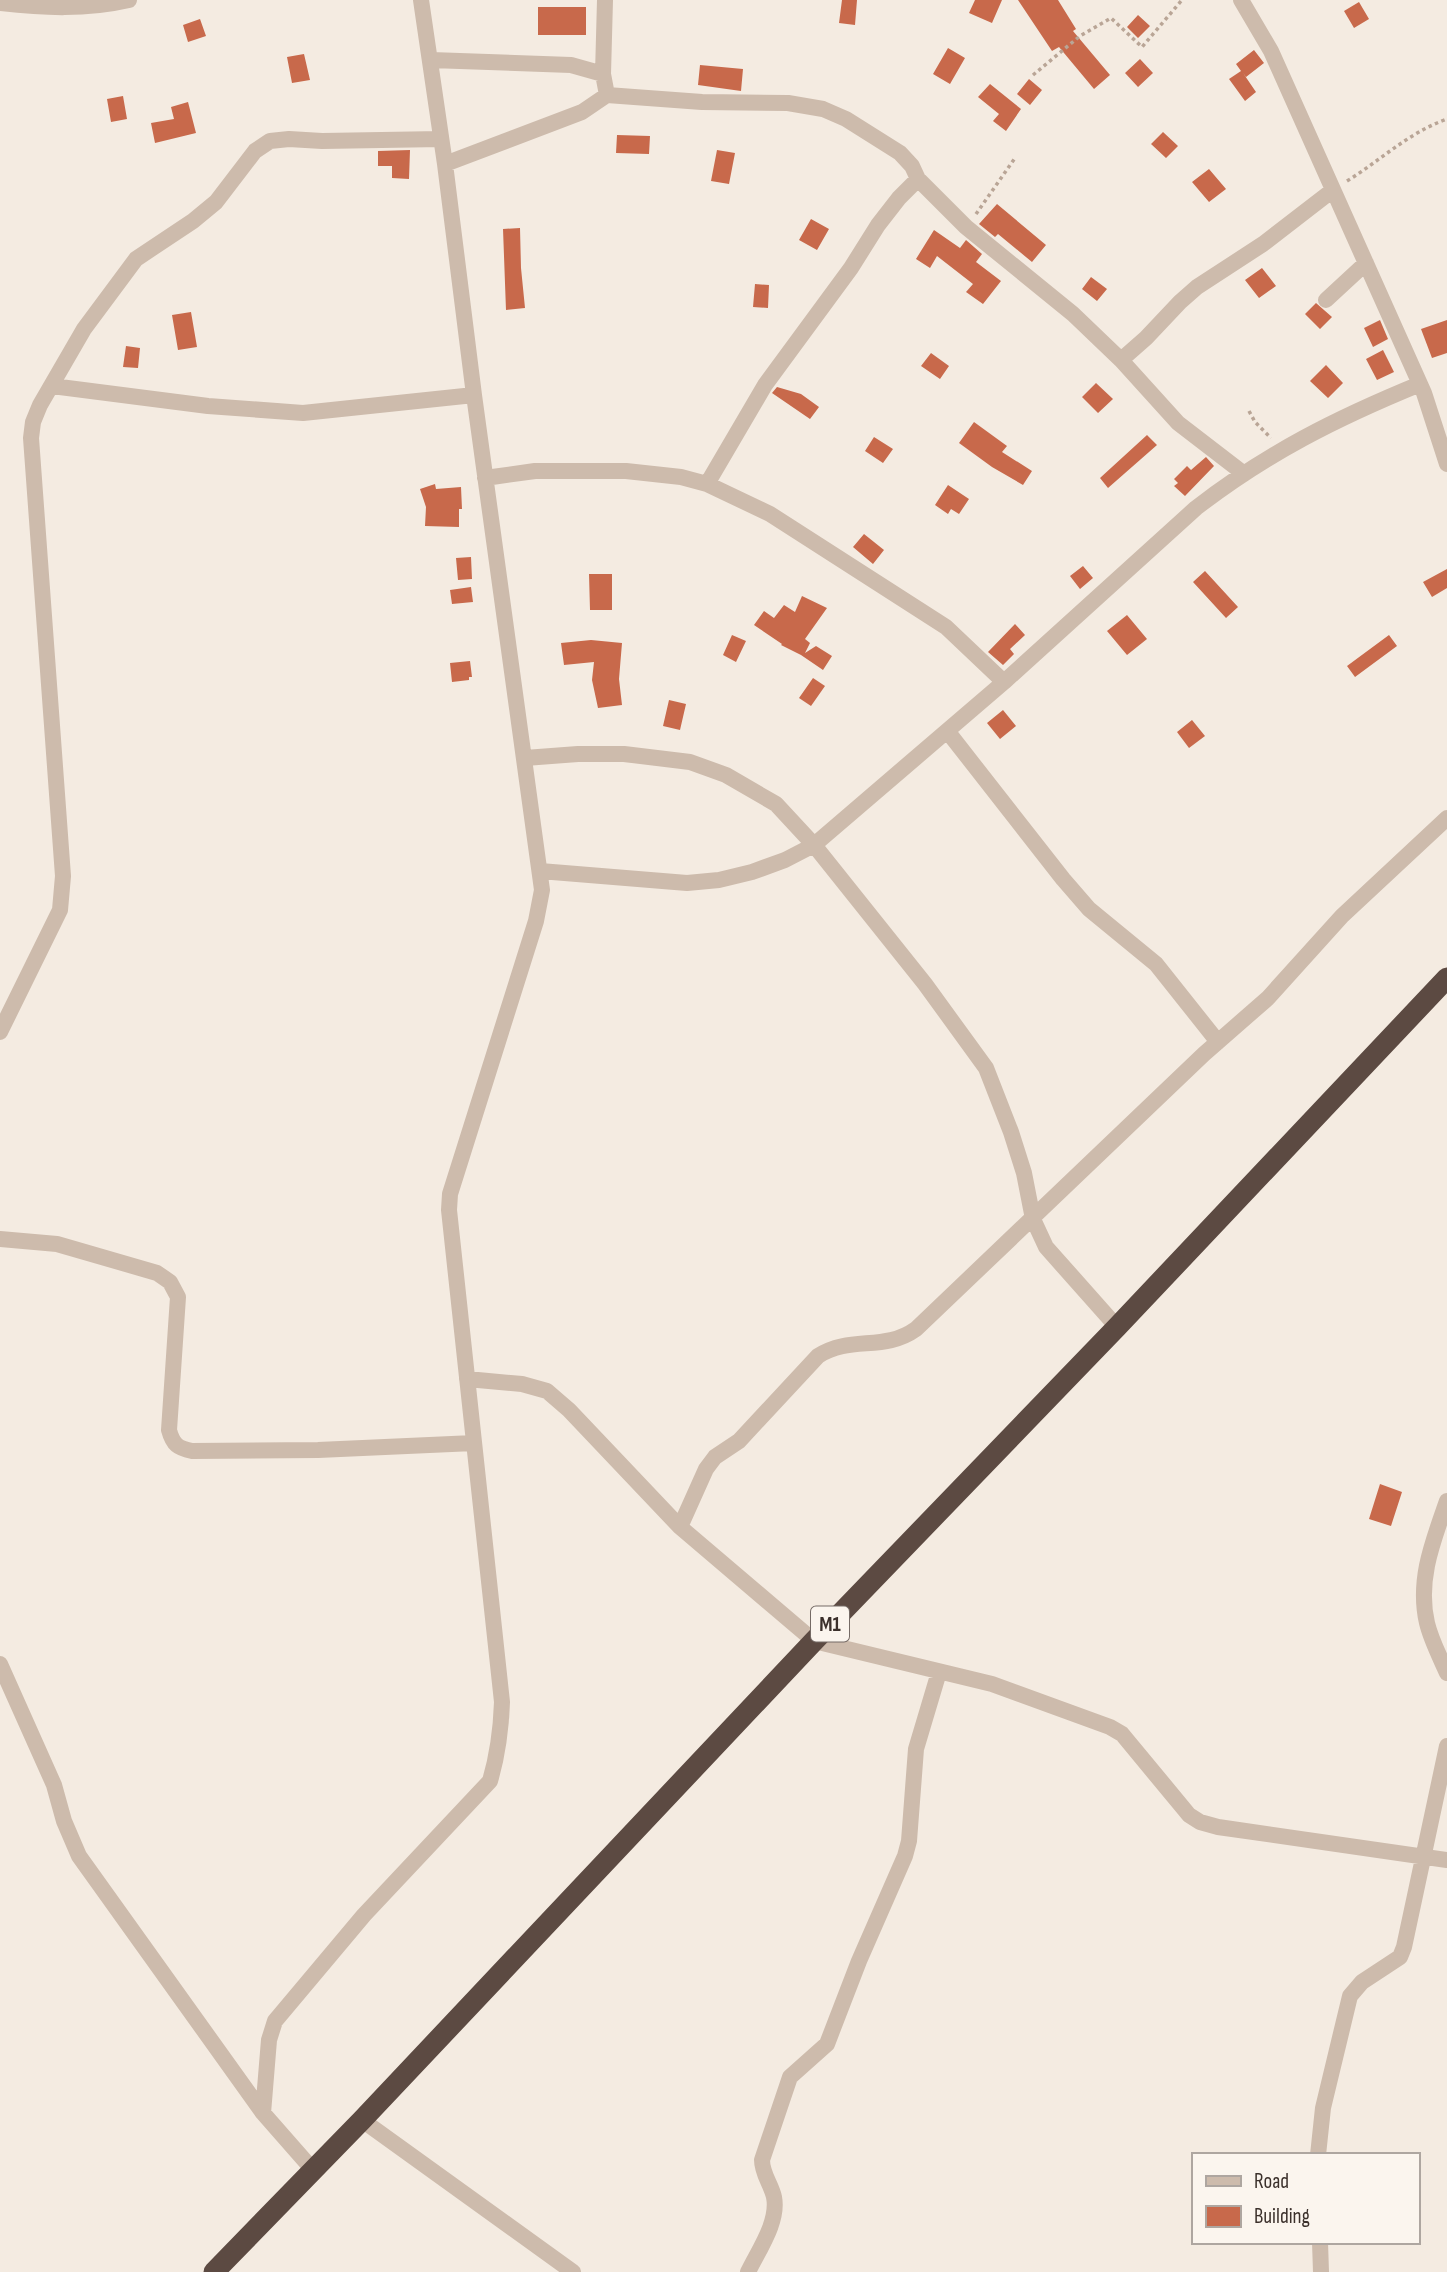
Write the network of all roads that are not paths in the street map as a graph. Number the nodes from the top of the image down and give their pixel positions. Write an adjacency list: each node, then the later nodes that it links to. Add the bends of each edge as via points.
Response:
1 (129, 0): 5 (street, via 45,8)
2 (421, 0): 6 (street)
3 (606, 0): 7 (street)
4 (1241, 0): 12 (street, via 1271,51)
5 (0, 3)
6 (431, 60): 7 (street, via 571,65); 9 (street)
7 (603, 74): 8 (street)
8 (607, 95): 10 (street, via 582,112); 11 (street, via 788,103 823,109 900,153)
9 (441, 139): 10 (street); 17 (street, via 270,141 255,151 216,202 136,259 84,329)
10 (445, 164): 18 (street)
11 (918, 179): 15 (street, via 966,227 1073,314); 22 (street, via 885,216 765,385)
12 (1333, 190): 13 (street); 15 (street, via 1197,287)
13 (1366, 263): 14 (street); 16 (street)
14 (1326, 300)
15 (1121, 360): 20 (street, via 1178,423)
16 (1420, 384): 19 (street); 20 (street, via 1328,424)
17 (52, 386): 18 (street, via 208,406 303,412); 30 (street, via 33,422 32,438 62,895 60,910)
18 (474, 395): 21 (street)
19 (1447, 464)
20 (1243, 473): 23 (street, via 1196,508)
21 (485, 478): 22 (street, via 590,470 681,477); 25 (street)
22 (707, 484): 23 (street, via 770,514 946,627)
23 (1004, 682): 24 (street)
24 (948, 732): 27 (street); 31 (street, via 1089,909 1156,964)
25 (524, 758): 27 (street, via 624,754 690,762 726,775 776,804); 28 (street)
26 (1447, 818): 31 (street, via 1342,916 1268,998)
27 (814, 845): 28 (street, via 785,860 719,880 687,883); 32 (street, via 986,1068 1012,1132)
28 (540, 871): 35 (street, via 542,890 536,921 450,1194)
29 (1447, 978): 34 (highway, M1)
30 (0, 1032)
31 (1218, 1042): 32 (street)
32 (1033, 1219): 34 (street, via 1046,1247); 38 (street, via 903,1339 842,1345 818,1356 740,1441 715,1457)
33 (0, 1238): 36 (street, via 57,1244 157,1273 170,1282 178,1297 169,1430 180,1449 318,1450)
34 (1117, 1327): 39 (highway, M1)
35 (467, 1380): 36 (street); 38 (street, via 522,1384 547,1391)
36 (474, 1443): 46 (street, via 502,1702 490,1781 364,1915 275,2021)
37 (1447, 1501): 42 (street, via 1426,1562 1423,1599 1427,1624)
38 (680, 1527): 39 (street)
39 (814, 1641): 41 (street); 47 (highway, M1)
40 (0, 1664): 46 (street, via 54,1785 79,1856)
41 (939, 1672): 44 (street, via 992,1684 1110,1727 1122,1734 1189,1815 1200,1822); 53 (street, via 916,1749 905,1856 827,2043 790,2077 762,2160 774,2197 773,2220)
42 (1447, 1673)
43 (1447, 1746): 44 (street)
44 (1424, 1857): 45 (street); 48 (street, via 1400,1957 1362,1982 1350,1996 1323,2108)
45 (1447, 1860)
46 (263, 2113): 49 (street)
47 (362, 2120): 49 (highway, M1); 52 (street)
48 (1318, 2153)
49 (313, 2170): 51 (highway, M1)
50 (1320, 2244): 54 (street)
51 (214, 2272)
52 (573, 2272)
53 (748, 2272)
54 (1321, 2272)

